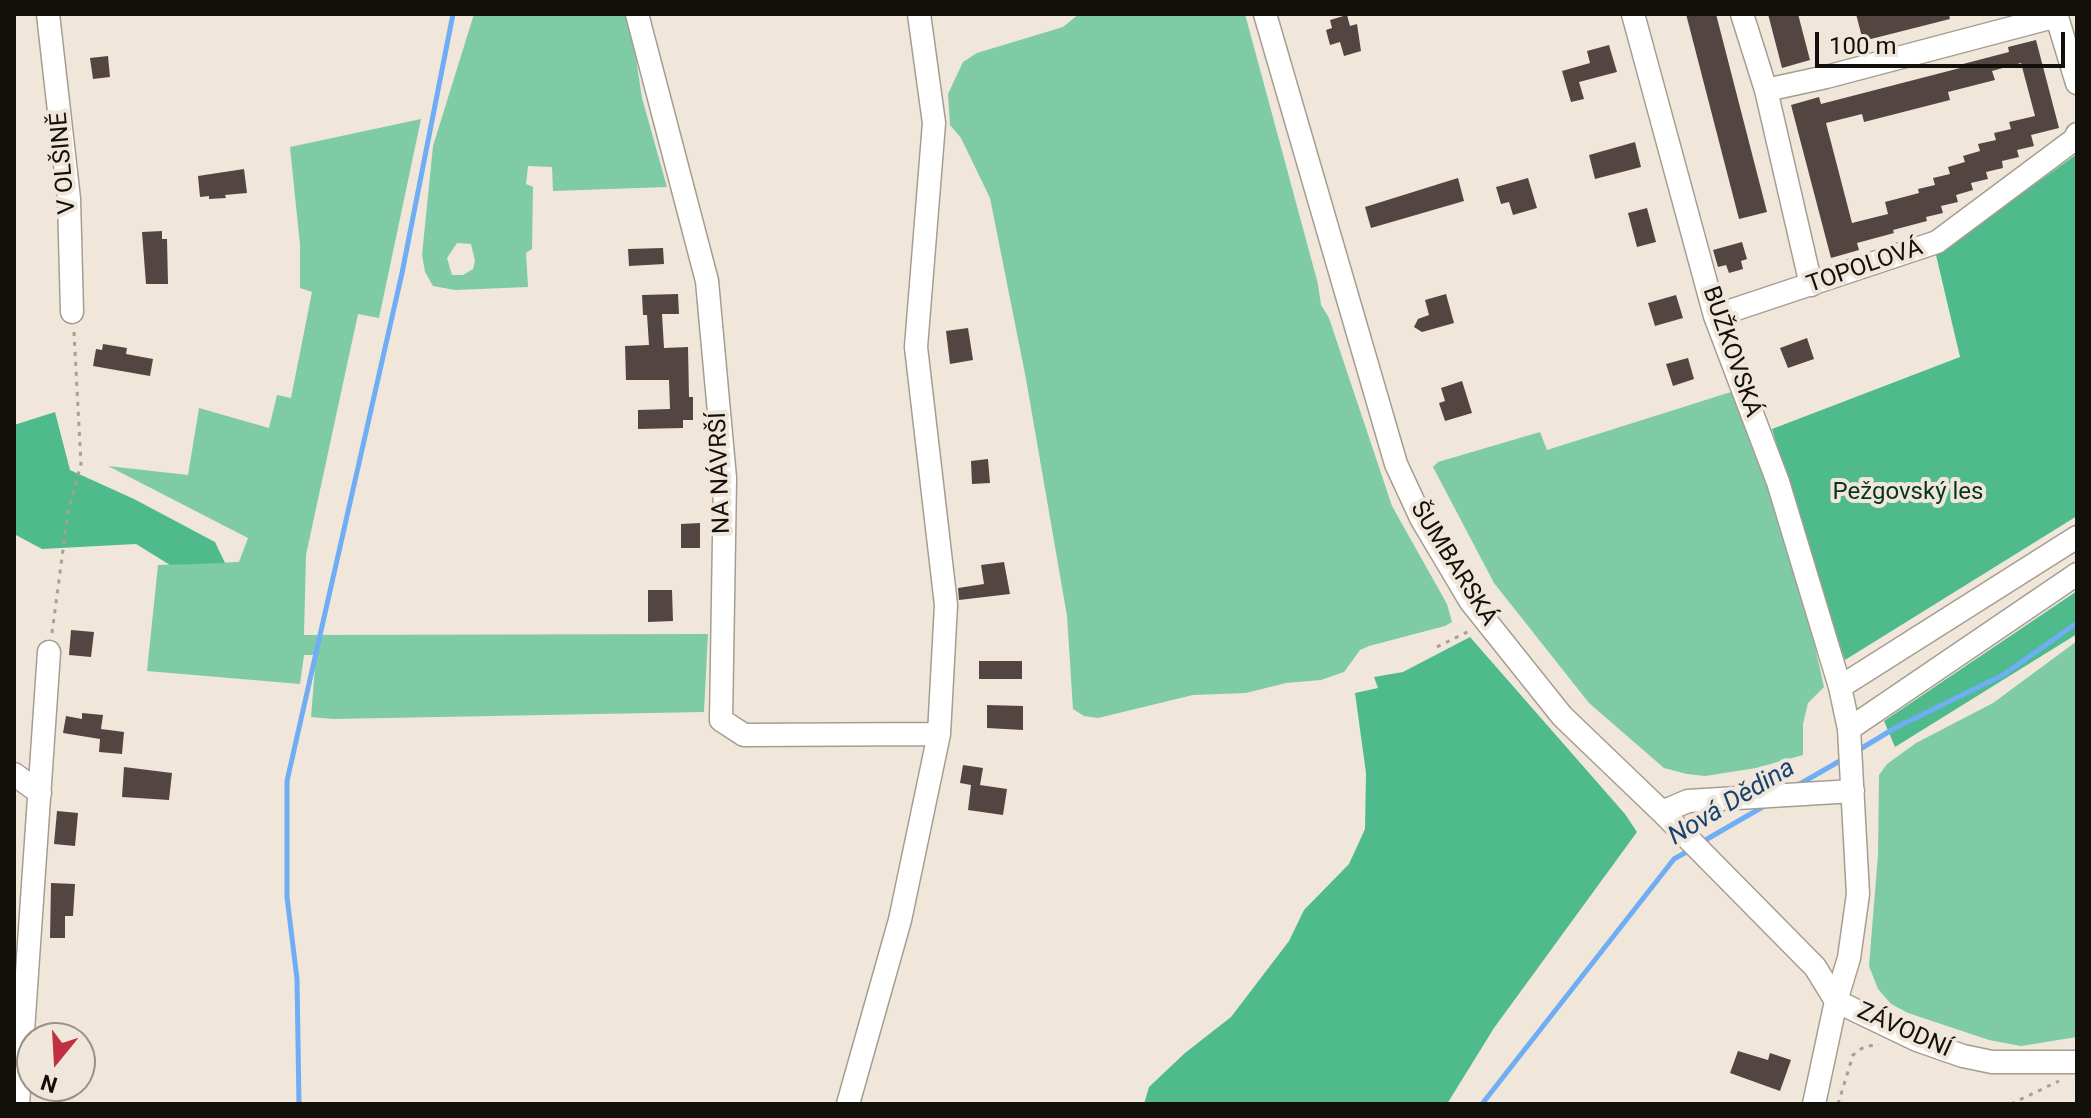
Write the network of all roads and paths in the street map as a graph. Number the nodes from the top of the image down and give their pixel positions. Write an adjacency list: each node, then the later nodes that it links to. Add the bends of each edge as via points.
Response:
1 (48, 14): 12 (street, V OLŠINĚ, via 69,199)
2 (637, 14): 21 (street, NA NÁVRŠÍ, via 707,281 725,478 721,720 744,735)
3 (919, 14): 21 (street, via 934,123 916,347 946,605)
4 (1265, 14): 16 (street, ŠUMBARSKÁ, via 1396,464 1421,518)
5 (1633, 14): 13 (street, BUŽKOVSKÁ)
6 (1742, 14): 9 (street)
7 (2057, 15): 8 (street); 9 (street)
8 (2076, 77)
9 (1766, 90): 11 (street)
10 (2077, 134): 11 (street, TOPOLOVÁ, via 1937,242)
11 (1811, 285): 13 (street, TOPOLOVÁ)
12 (72, 312): 18 (path, via 81,464 68,512)
13 (1715, 316): 19 (street, BUŽKOVSKÁ, via 1778,482)
14 (2077, 537): 19 (street)
15 (2077, 574): 20 (street)
16 (1486, 621): 17 (path); 25 (street, ŠUMBARSKÁ, via 1562,716)
17 (1437, 647)
18 (49, 652): 24 (street)
19 (1840, 687): 20 (street, BUŽKOVSKÁ)
20 (1849, 729): 23 (street, BUŽKOVSKÁ)
21 (939, 734): 29 (street, via 900,920)
22 (14, 774): 24 (street)
23 (1853, 791): 25 (street, via 1688,801); 26 (street, BUŽKOVSKÁ, via 1858,894 1849,958)
24 (40, 793): 28 (street)
25 (1662, 812): 26 (street, ŠUMBARSKÁ, via 1815,967)
26 (1836, 1001): 27 (street, ZÁVODNÍ, via 1963,1056); 30 (street, ZÁVODNÍ)
27 (2073, 1069): 31 (path)
28 (18, 1104)
29 (848, 1104)
30 (1814, 1104)
31 (2011, 1104)

